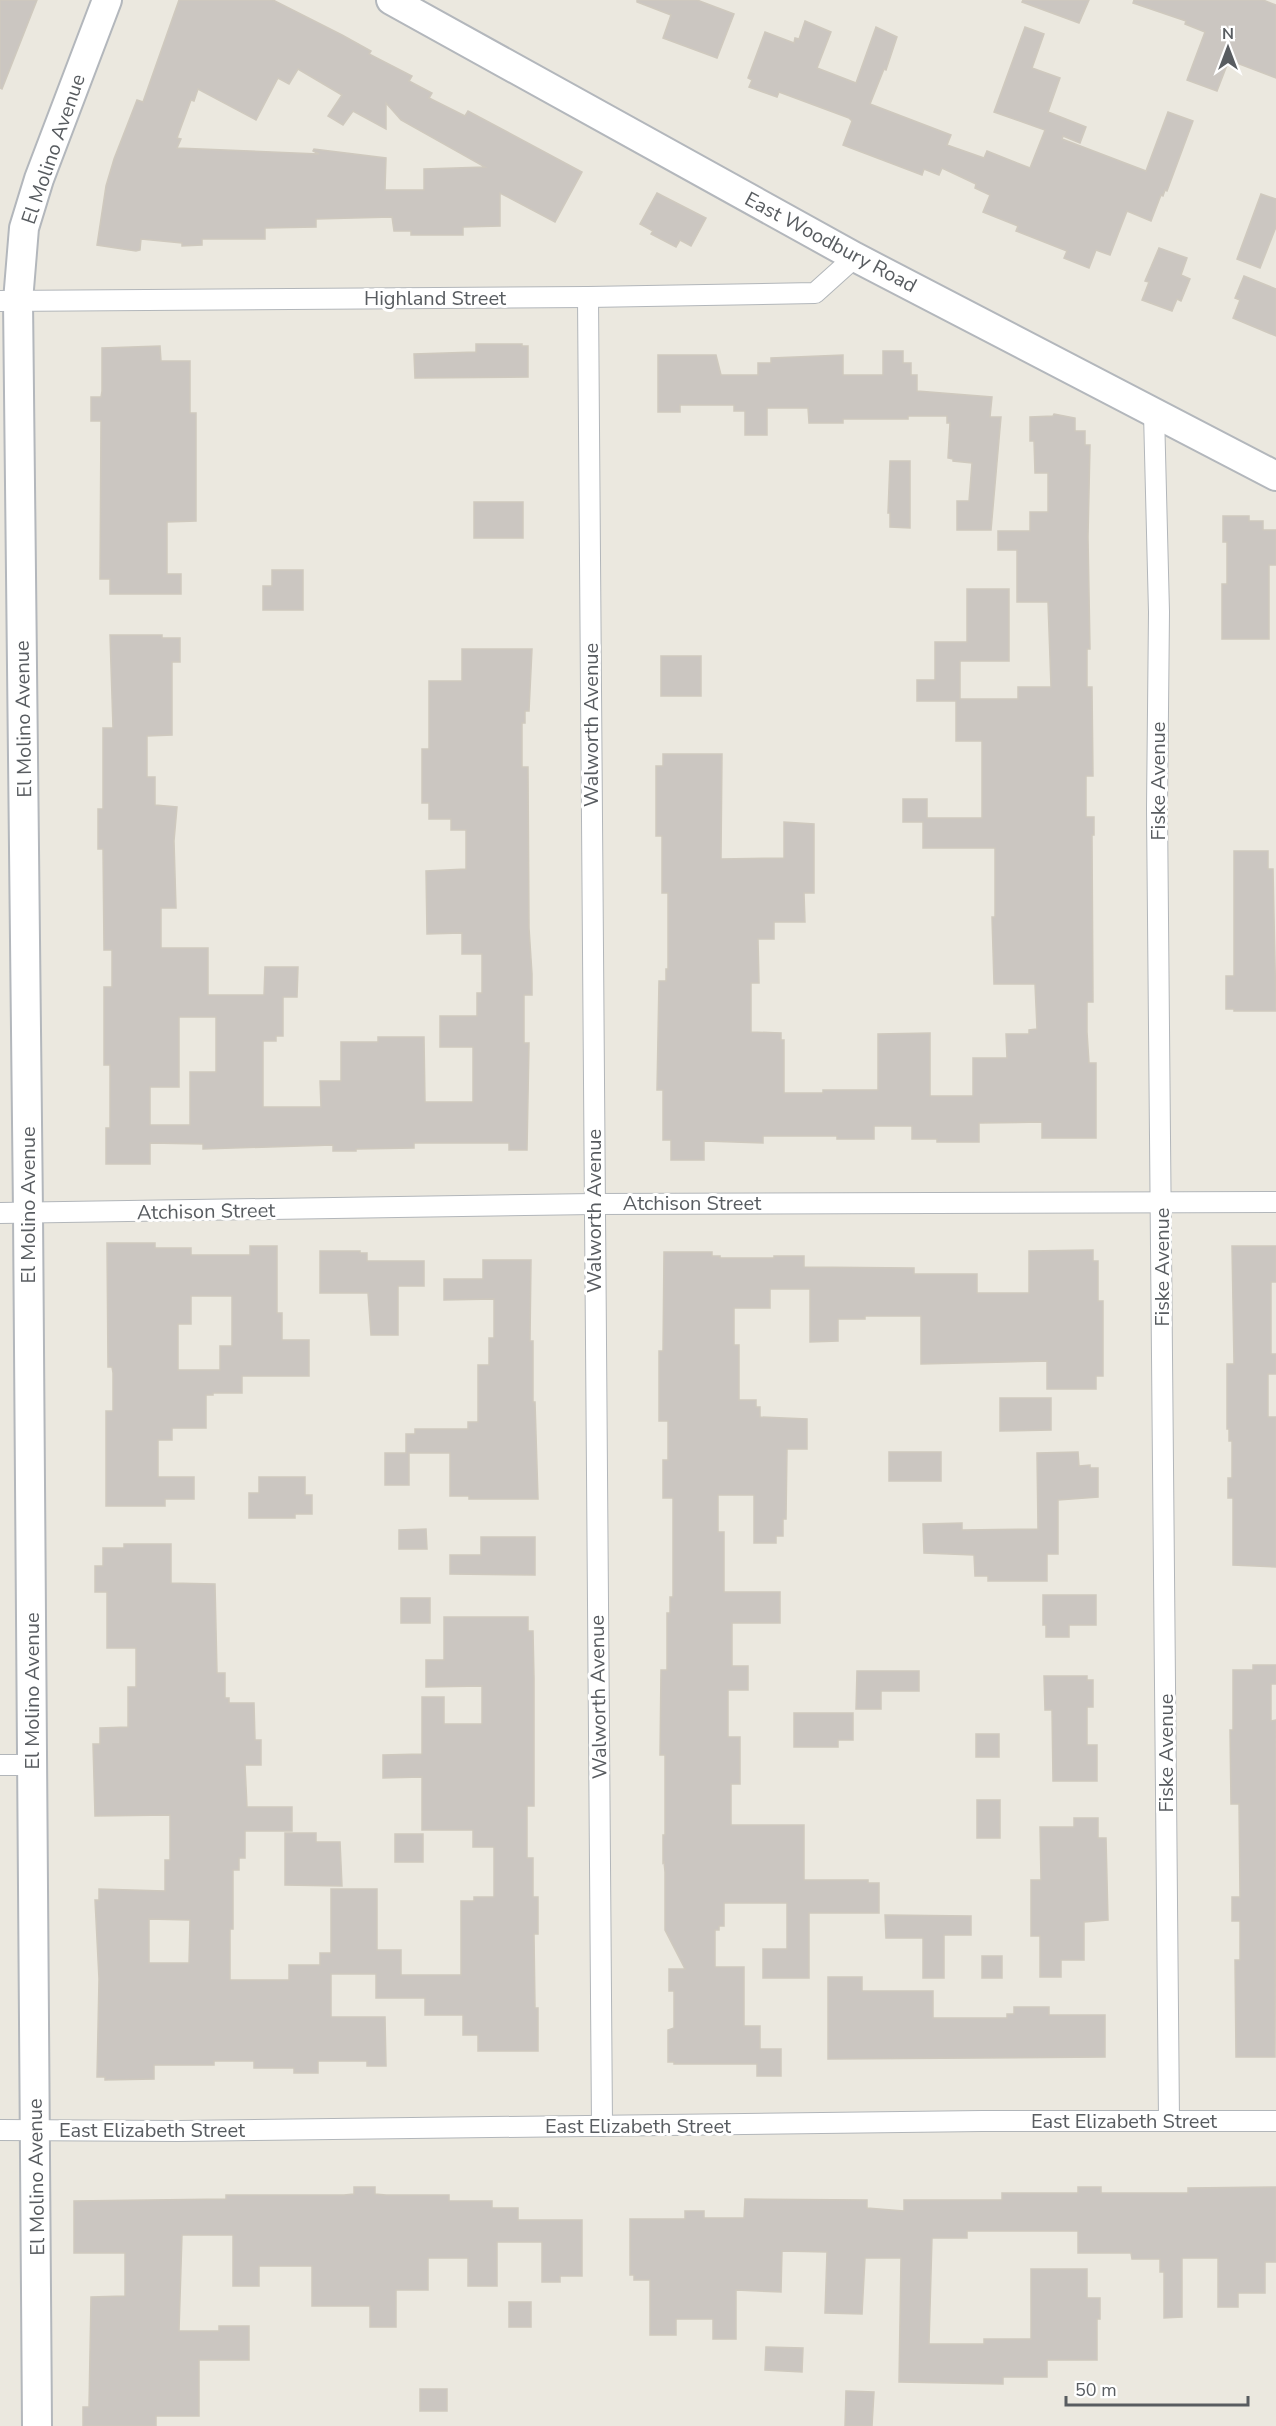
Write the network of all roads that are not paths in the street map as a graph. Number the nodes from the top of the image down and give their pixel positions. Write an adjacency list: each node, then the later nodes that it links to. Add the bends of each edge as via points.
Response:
1 (107, 0): 5 (street, El Molino Avenue, via 39,179)
2 (391, 0): 3 (street, East Woodbury Road)
3 (855, 257): 4 (street, Highland Street, via 815,293); 6 (street, East Woodbury Road)
4 (588, 297): 5 (street, Highland Street); 10 (street, Walworth Avenue)
5 (9, 301): 12 (street, El Molino Avenue)
6 (1154, 413): 7 (street, East Woodbury Road); 8 (street, Fiske Avenue)
7 (1276, 476)
8 (1162, 1201): 9 (street, Atchison Street); 10 (street, Atchison Street); 15 (street, Fiske Avenue)
9 (1276, 1202)
10 (594, 1204): 12 (street, Atchison Street); 17 (street, Walworth Avenue)
11 (0, 1214): 12 (street, Atchison Street)
12 (28, 1214): 14 (street, El Molino Avenue)
13 (0, 1765): 14 (street)
14 (32, 1765): 19 (street, El Molino Avenue)
15 (1169, 2121): 16 (street, East Elizabeth Street); 17 (street, East Elizabeth Street)
16 (1276, 2121)
17 (602, 2126): 19 (street, East Elizabeth Street, via 178,2132)
18 (0, 2130): 19 (street, East Elizabeth Street)
19 (36, 2130): 20 (street, El Molino Avenue)
20 (37, 2426)

